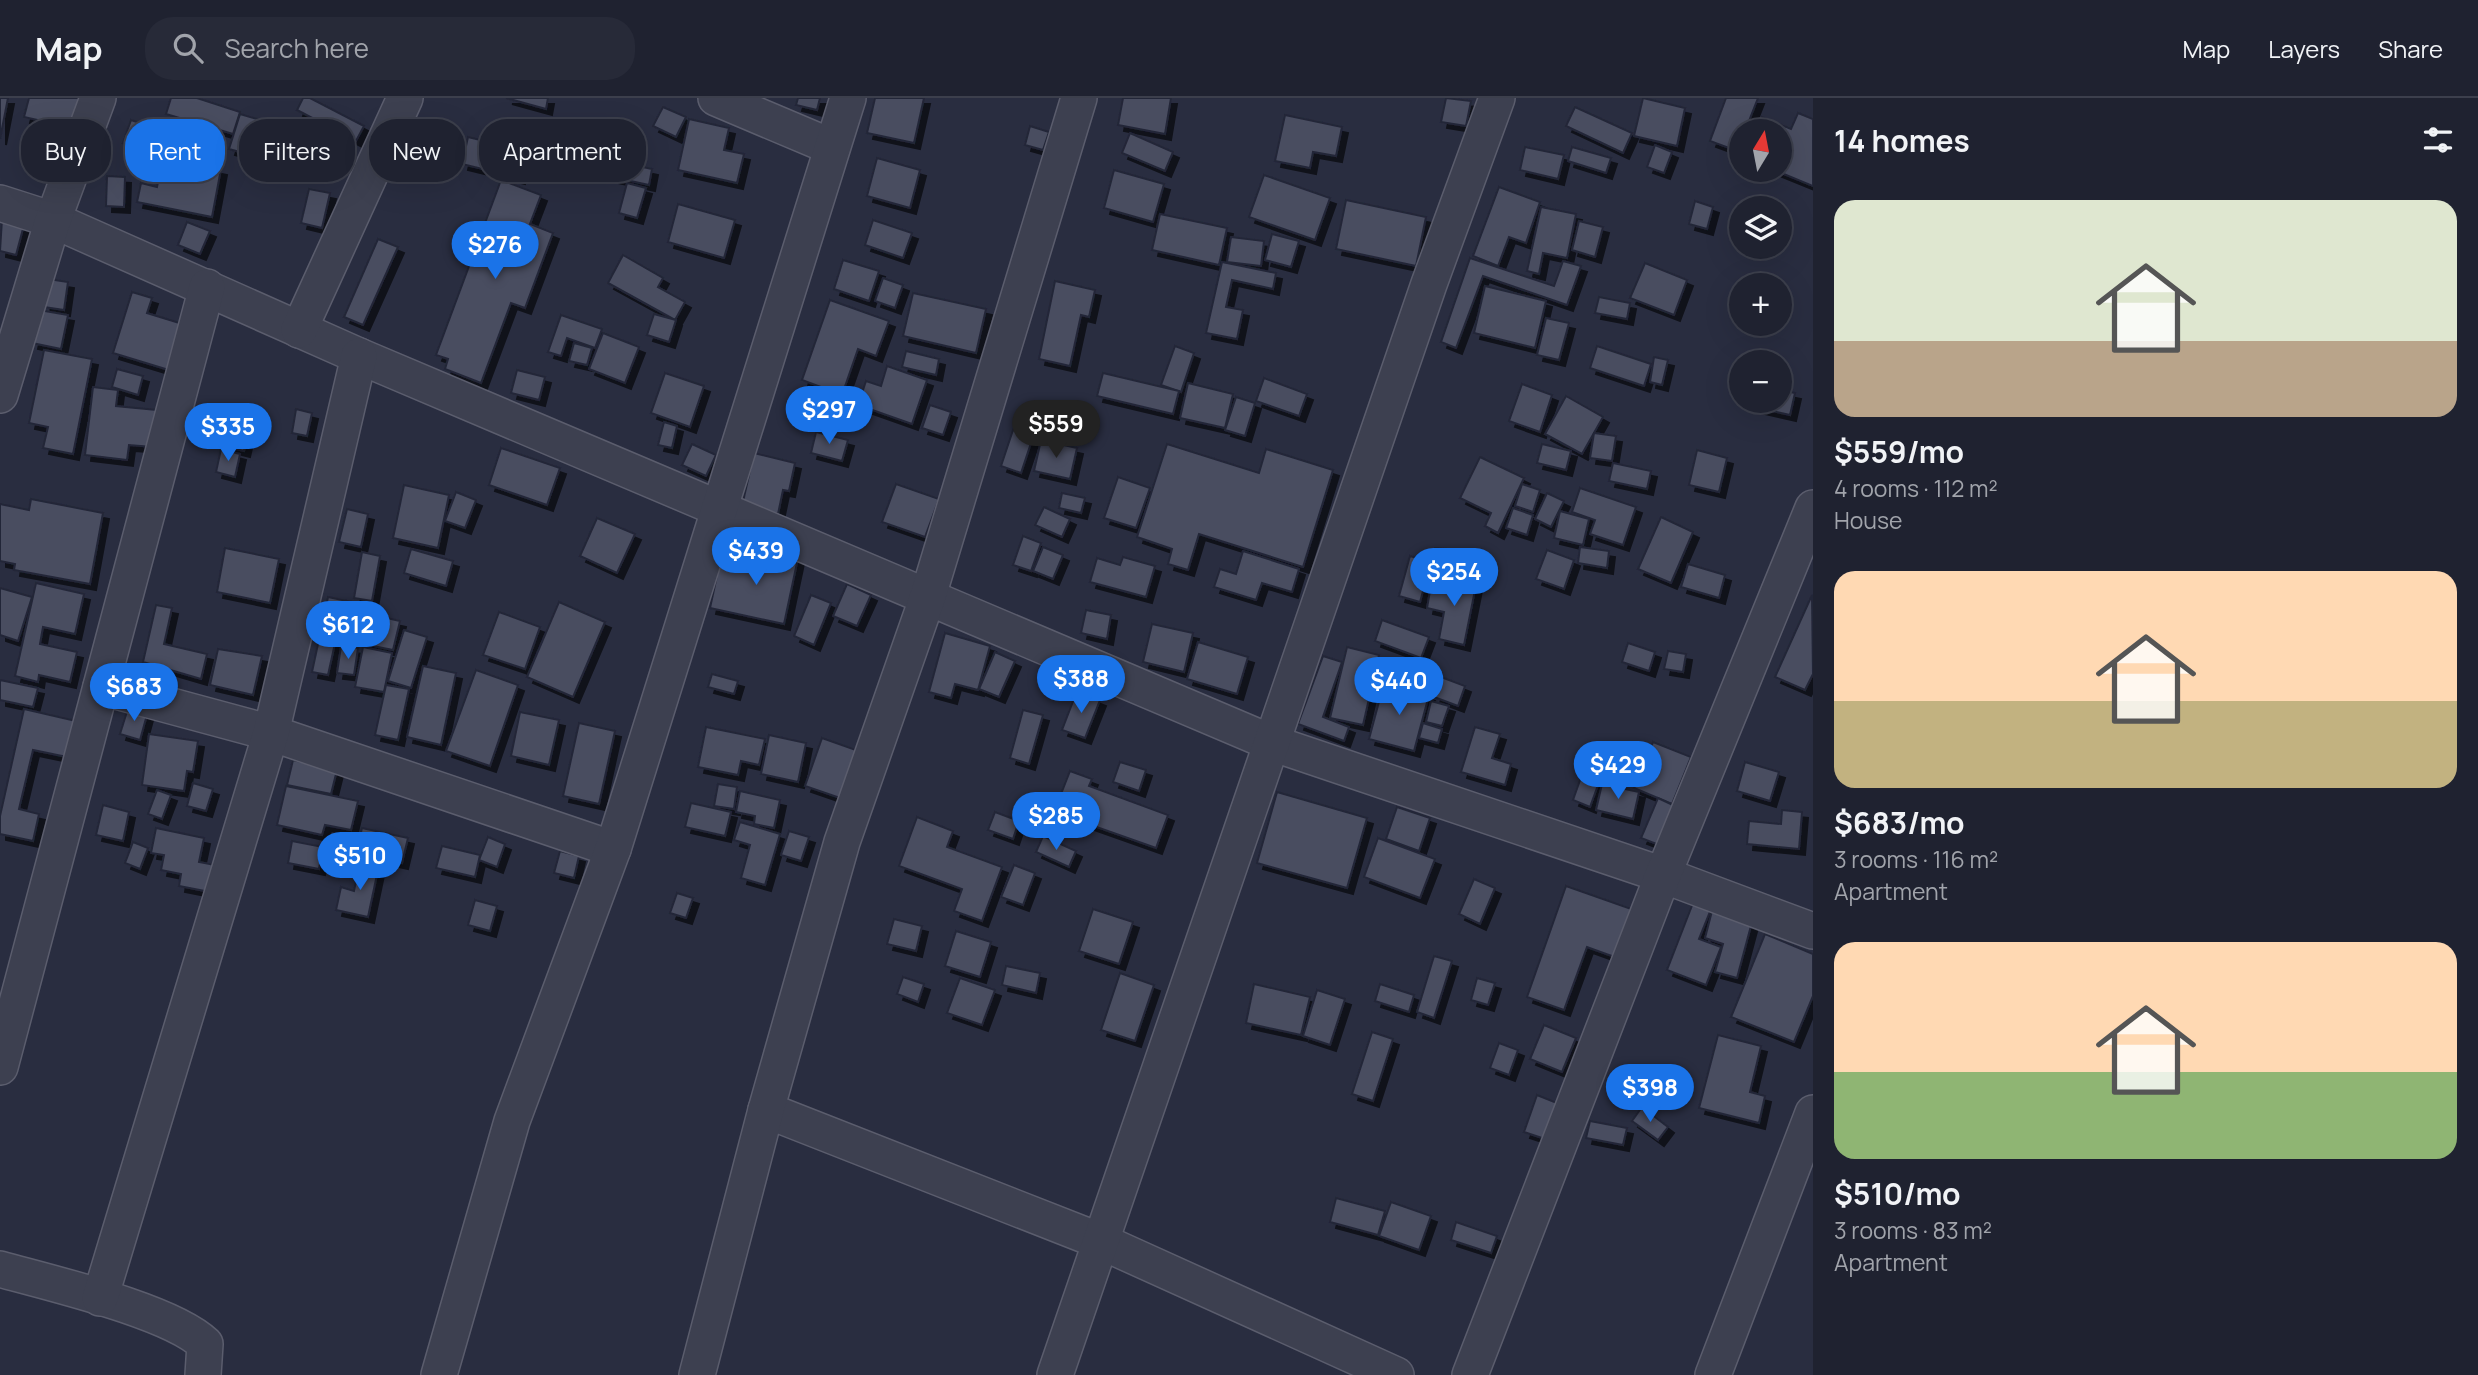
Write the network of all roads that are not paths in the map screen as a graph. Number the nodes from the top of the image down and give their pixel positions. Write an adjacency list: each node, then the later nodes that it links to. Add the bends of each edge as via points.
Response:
1 (98, 98): 9 (street)
2 (405, 98): 11 (street)
3 (716, 98): 7 (street)
4 (848, 98): 7 (street)
5 (1079, 98): 16 (street)
6 (1497, 98): 19 (street)
7 (832, 147): 15 (street)
8 (0, 203): 9 (street)
9 (53, 220): 10 (street); 13 (street)
10 (207, 287): 11 (street); 17 (street)
11 (299, 330): 12 (street)
12 (359, 356): 15 (street); 18 (street)
13 (0, 395)
14 (1813, 508): 21 (street)
15 (720, 509): 16 (street); 20 (street)
16 (927, 599): 19 (street); 25 (street, via 842,842)
17 (101, 687): 18 (street); 23 (street)
18 (271, 733): 20 (street); 29 (street)
19 (1272, 743): 21 (street); 27 (street)
20 (613, 849): 31 (street, via 512,1121)
21 (1663, 876): 22 (street); 35 (street)
22 (1813, 931)
23 (13, 958): 24 (street)
24 (0, 1067)
25 (766, 1110): 27 (street); 32 (street)
26 (1813, 1114): 36 (street)
27 (1100, 1241): 33 (street); 34 (street)
28 (0, 1269): 29 (street)
29 (100, 1298): 30 (street, via 192,1331 205,1344)
30 (203, 1375)
31 (439, 1375)
32 (697, 1375)
33 (1055, 1375)
34 (1396, 1375)
35 (1470, 1375)
36 (1713, 1375)

